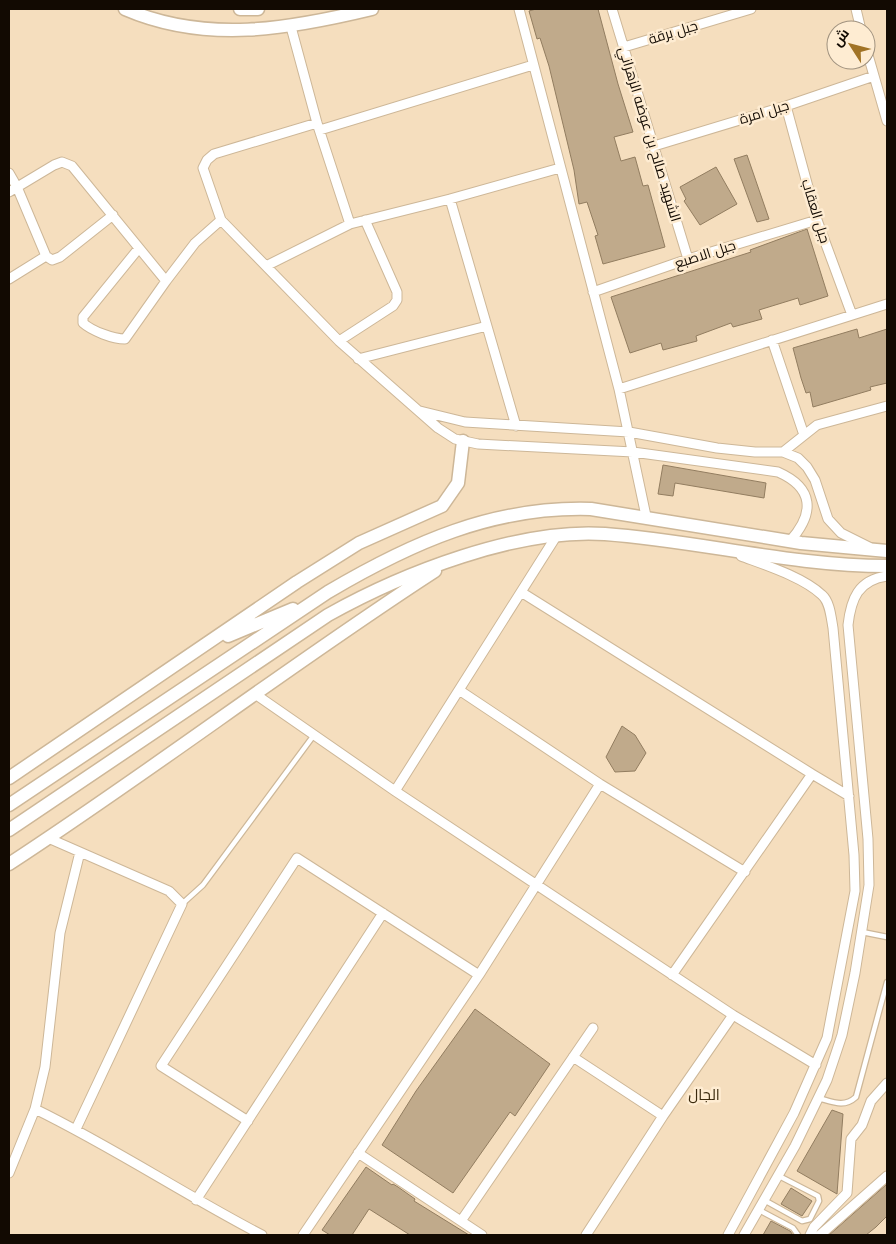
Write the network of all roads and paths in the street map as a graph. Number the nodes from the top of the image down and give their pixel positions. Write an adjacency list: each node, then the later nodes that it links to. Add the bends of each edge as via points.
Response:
1 (125, 9): 8 (main road, via 193,28 251,31)
2 (240, 9): 3 (main road)
3 (256, 9)
4 (372, 9): 8 (main road)
5 (519, 9): 10 (street)
6 (612, 9): 9 (street, الشهيد صالح بن عوضه الزهراني)
7 (751, 9): 9 (street, جبل برقة)
8 (291, 27): 15 (street)
9 (624, 47): 16 (street, الشهيد صالح بن عوضه الزهراني)
10 (533, 65): 15 (street); 17 (street)
11 (872, 70): 12 (street)
12 (874, 76): 13 (street, جبل امرة); 14 (street)
13 (786, 106): 16 (street, جبل امرة); 25 (street, جبل العقاب)
14 (887, 121)
15 (319, 126): 23 (street, via 214,154 207,160 203,168); 26 (street)
16 (654, 146): 29 (street, الشهيد صالح بن عوضه الزهراني)
17 (560, 168): 21 (street); 33 (street)
18 (9, 173): 19 (street)
19 (17, 187): 20 (street); 22 (street, via 62,162 72,166); 28 (street)
20 (9, 192)
21 (450, 199): 24 (street); 36 (street)
22 (113, 215): 27 (street); 28 (street, via 60,257 52,260)
23 (221, 220): 30 (street); 32 (street, via 195,243)
24 (365, 220): 26 (street); 38 (street, via 397,292 396,300 392,306)
25 (817, 220): 29 (street, جبل الاصبع); 35 (street, جبل العقاب)
26 (350, 224): 30 (street)
27 (138, 248): 32 (street); 32 (street, via 83,317 83,322 125,339)
28 (46, 256): 31 (street)
29 (688, 259): 33 (street, جبل الاصبع)
30 (266, 266): 38 (street)
31 (9, 280)
32 (166, 281)
33 (593, 292): 40 (street)
34 (887, 304): 35 (street)
35 (852, 315): 37 (street)
36 (487, 326): 39 (street); 43 (street)
37 (772, 340): 40 (street); 45 (street)
38 (339, 341): 39 (street)
39 (358, 359): 42 (street)
40 (618, 389): 44 (street)
41 (887, 406): 45 (street, via 817,425)
42 (420, 411): 43 (street, via 465,422); 46 (street, via 438,428)
43 (516, 426): 44 (street)
44 (629, 432): 47 (street); 48 (street, via 717,448)
45 (804, 435): 48 (street)
46 (463, 441): 47 (street); 59 (main road, via 458,483 442,506 358,543)
47 (633, 452): 49 (street); 51 (street, via 778,472 793,479 807,502 807,514 804,524)
48 (783, 452): 53 (street, via 798,458 807,467 815,480 828,519 841,533)
49 (646, 516): 51 (main road, via 699,528); 58 (main road, via 556,508 511,514 418,544 377,563)
50 (557, 535): 52 (main road, via 604,534); 54 (main road); 57 (street)
51 (790, 541): 53 (main road)
52 (720, 548): 55 (main road, via 790,560); 67 (street, via 777,570 823,596 829,607)
53 (882, 551)
54 (450, 561): 61 (main road); 69 (main road, via 368,592 328,615)
55 (887, 566)
56 (887, 576): 77 (street, via 858,591 850,604 848,625 868,839 869,885)
57 (521, 592): 60 (street); 63 (street)
58 (320, 597): 59 (main road); 68 (main road)
59 (202, 647): 64 (main road)
60 (459, 690): 65 (street); 66 (street)
61 (254, 694): 62 (street); 70 (main road)
62 (314, 736): 66 (street); 75 (lane, via 203,885)
63 (812, 774): 67 (street); 73 (street)
64 (9, 778)
65 (600, 784): 73 (street); 74 (street)
66 (395, 791): 74 (street)
67 (849, 796): 85 (street, via 855,890 827,1038)
68 (9, 805)
69 (9, 830)
70 (48, 838): 71 (street); 72 (main road)
71 (80, 852): 75 (street, via 169,891); 88 (street, via 60,933 45,1067)
72 (9, 864)
73 (745, 872): 80 (street)
74 (536, 885): 79 (street); 80 (street)
75 (182, 904): 91 (street)
76 (383, 913): 79 (street); 90 (street); 90 (street, via 297,858 161,1066)
77 (862, 932): 78 (lane); 87 (street, via 842,1035)
78 (887, 937)
79 (479, 975): 92 (street)
80 (672, 975): 82 (street)
81 (887, 982): 87 (lane, via 856,1097 842,1104)
82 (733, 1015): 85 (street); 89 (street)
83 (593, 1028): 84 (street)
84 (573, 1057): 89 (street); 99 (street)
85 (816, 1065): 105 (street, via 794,1113)
86 (887, 1083): 107 (street, via 871,1101 862,1125 851,1139 847,1193)
87 (818, 1098): 94 (street)
88 (35, 1109): 91 (street); 93 (street)
89 (663, 1116): 104 (street)
90 (248, 1121): 96 (street)
91 (76, 1129): 96 (street)
92 (358, 1153): 99 (street); 103 (street)
93 (9, 1173)
94 (778, 1175): 97 (street); 97 (lane, via 818,1196 819,1201 810,1219 802,1221)
95 (887, 1176): 108 (street)
96 (196, 1200): 102 (street)
97 (764, 1200): 98 (street)
98 (759, 1210): 101 (street); 106 (lane, via 793,1228)
99 (461, 1221): 100 (street)
100 (477, 1234)
101 (747, 1234)
102 (262, 1235)
103 (303, 1235)
104 (586, 1235)
105 (728, 1235)
106 (798, 1235)
107 (810, 1235)
108 (820, 1235)

